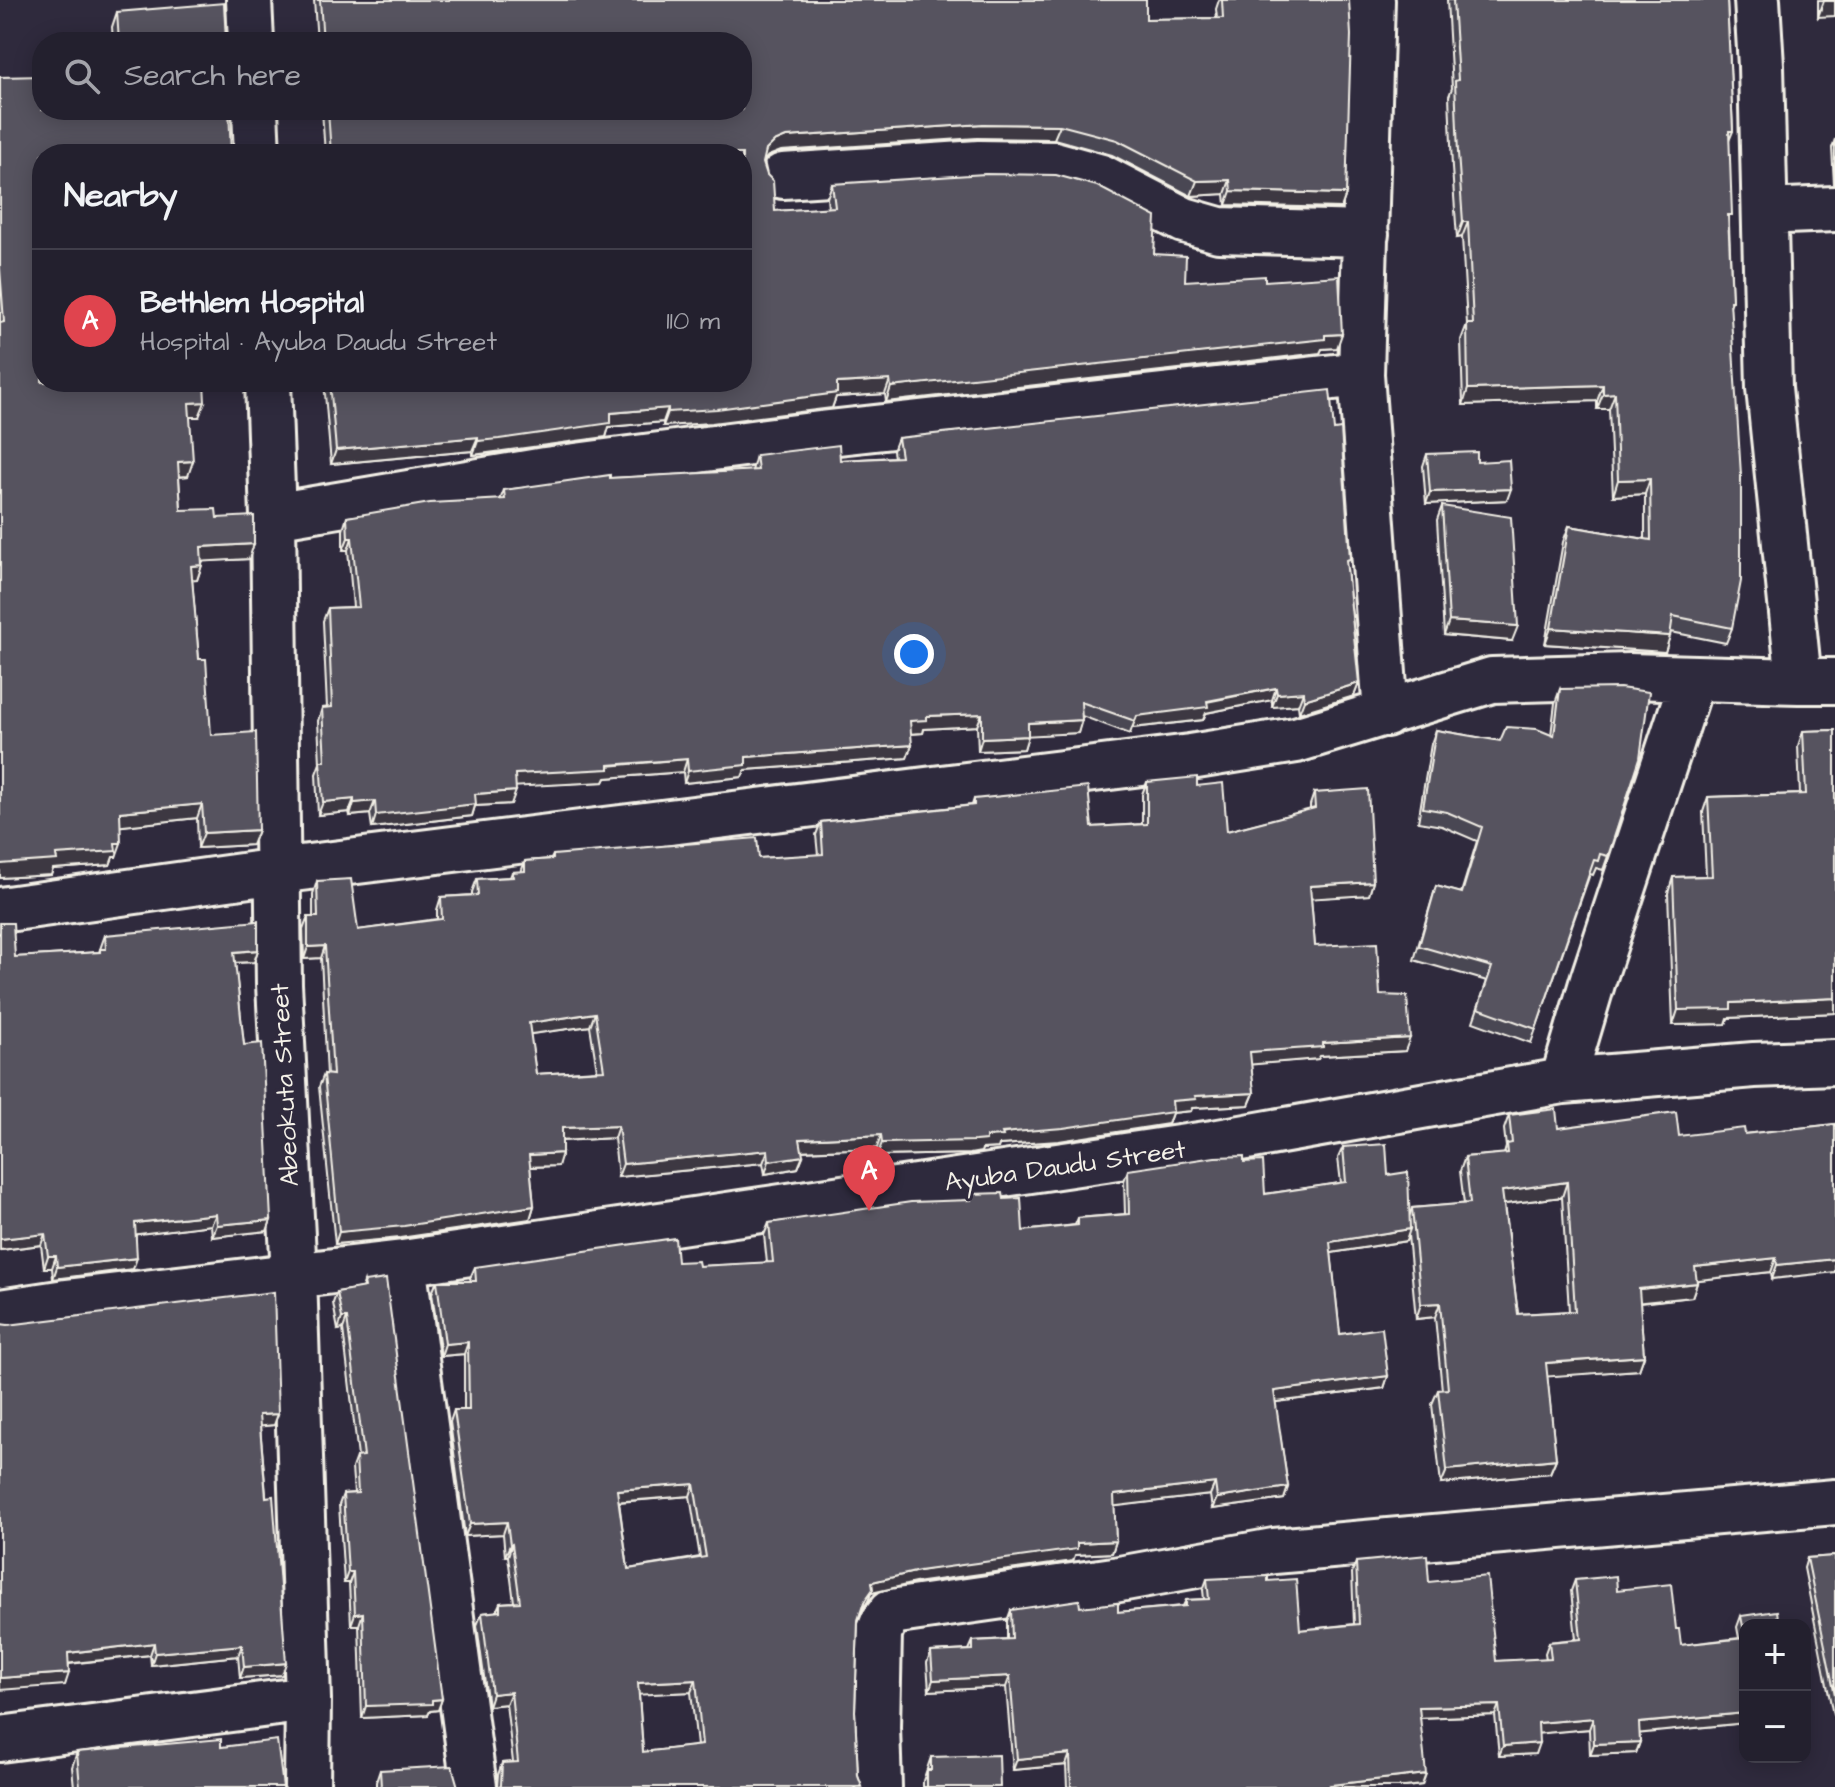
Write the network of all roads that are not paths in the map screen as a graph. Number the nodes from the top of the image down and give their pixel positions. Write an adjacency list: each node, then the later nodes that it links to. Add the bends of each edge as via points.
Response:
1 (249, 0): 4 (street)
2 (1372, 0): 10 (street)
3 (1757, 0): 9 (street)
4 (251, 32)
5 (255, 120): 6 (street)
6 (257, 144)
7 (783, 176): 10 (street, via 979,163 1054,164 1101,177 1184,220 1219,230)
8 (1835, 209): 9 (street)
9 (1765, 212): 15 (street, via 1769,388)
10 (1366, 234): 11 (street)
11 (1361, 374): 13 (street, via 820,434 545,470); 16 (street)
12 (268, 392): 13 (street, Abeokuta Street)
13 (273, 516): 17 (street, Abeokuta Street)
14 (1692, 680): 15 (street); 16 (street, via 1492,680); 20 (street)
15 (1817, 681)
16 (1386, 714): 17 (street, via 1296,740 1190,757)
17 (277, 871): 18 (street); 22 (street, Abeokuta Street)
18 (0, 910)
19 (1835, 1062): 20 (street, Ayuba Daudu Street)
20 (1563, 1081): 21 (street, Ayuba Daudu Street, via 1213,1143)
21 (403, 1263): 22 (street, Ayuba Daudu Street); 28 (street)
22 (294, 1275): 23 (street, Ayuba Daudu Street); 25 (street, Abeokuta Street)
23 (0, 1312)
24 (1835, 1502): 29 (street, via 1274,1551 891,1612 879,1633)
25 (308, 1699): 26 (street); 27 (street, Abeokuta Street)
26 (0, 1739)
27 (307, 1787)
28 (474, 1787)
29 (879, 1787)

